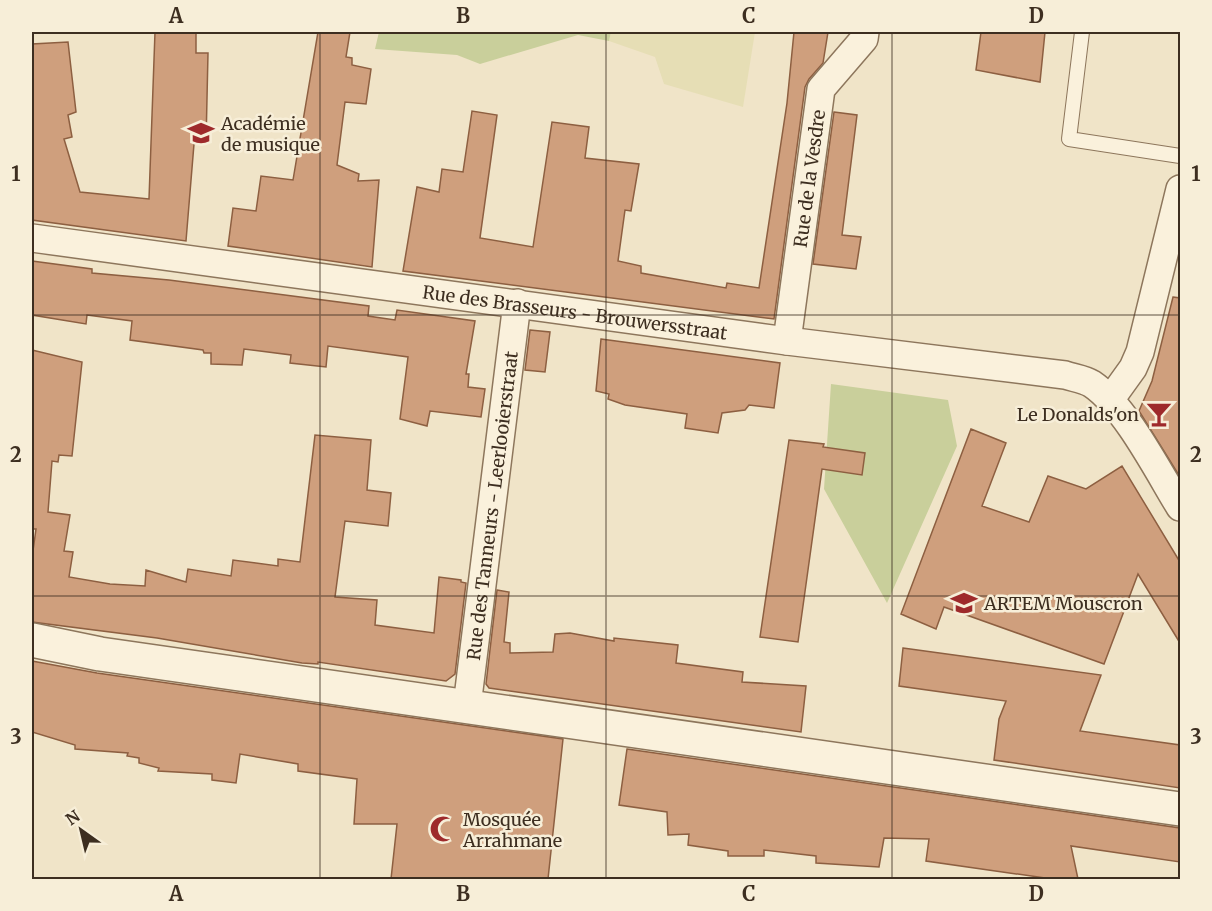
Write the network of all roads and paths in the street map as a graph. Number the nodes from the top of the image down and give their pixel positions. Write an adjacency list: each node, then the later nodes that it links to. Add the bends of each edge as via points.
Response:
1 (866, 32): 7 (street, Rue de la Vesdre, via 821,89)
2 (1082, 32): 3 (lane, via 1069,139)
3 (1180, 156)
4 (1180, 189): 8 (street, via 1140,352)
5 (32, 238): 6 (street, Rue des Brasseurs - Brouwersstraat)
6 (517, 303): 7 (street, Rue des Brasseurs - Brouwersstraat); 11 (street, Rue des Tanneurs - Leerlooierstraat)
7 (787, 341): 8 (street, Rue des Brasseurs - Brouwersstraat, via 1065,375 1090,384)
8 (1110, 400): 9 (street, Rue des Brasseurs - Brouwersstraat)
9 (1180, 507)
10 (32, 640): 11 (street, via 100,654)
11 (467, 706): 12 (street)
12 (1180, 809)

